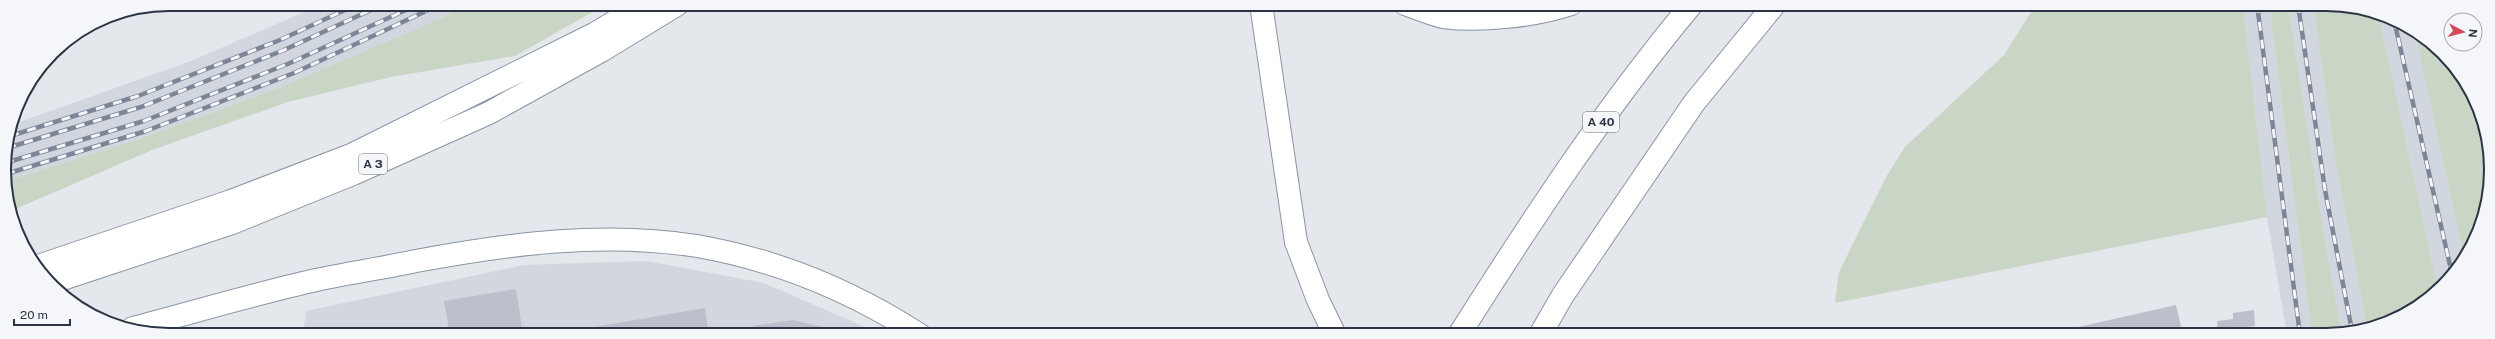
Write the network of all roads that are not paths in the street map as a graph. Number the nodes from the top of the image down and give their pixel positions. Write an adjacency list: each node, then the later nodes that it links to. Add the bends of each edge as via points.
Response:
1 (632, 11): 9 (highway, A 3, via 596,33 351,154 231,201)
2 (667, 11): 10 (highway, A 3, via 601,51 488,113 353,174 232,223)
3 (1262, 11): 13 (highway, via 1296,242)
4 (1427, 11): 5 (highway, via 1442,16 1469,19)
5 (1534, 11)
6 (1687, 11): 8 (highway, A 40, via 1594,130)
7 (1768, 11): 16 (highway, via 1694,103 1563,295)
8 (1516, 244): 14 (highway, via 1460,308); 15 (highway, A 40)
9 (43, 264)
10 (56, 281)
11 (142, 326): 12 (highway, via 316,280 512,245 601,240 696,246 766,262 856,298)
12 (908, 328)
13 (1332, 328)
14 (1447, 328)
15 (1463, 328)
16 (1544, 328)

